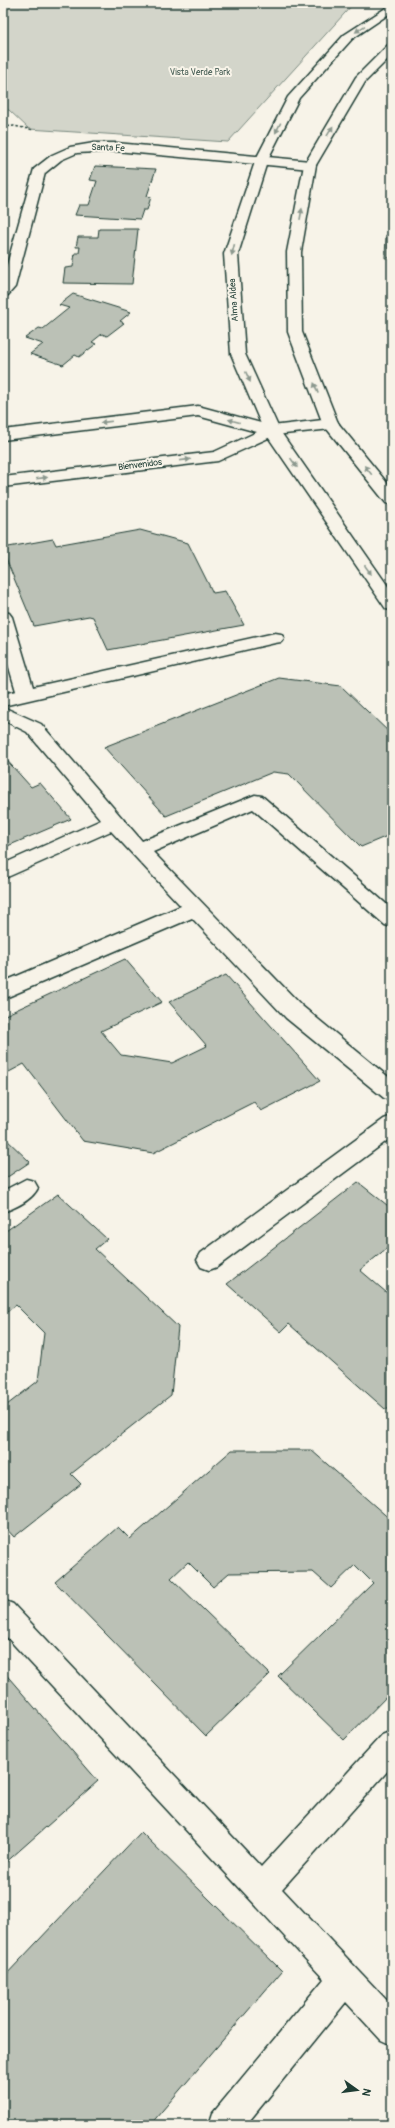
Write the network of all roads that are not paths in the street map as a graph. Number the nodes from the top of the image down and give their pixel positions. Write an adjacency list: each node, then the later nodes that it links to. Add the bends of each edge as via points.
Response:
1 (392, 7): 3 (main road, Alma Aldea, one-way to 3, via 348,37 294,97)
2 (392, 48): 4 (main road, one-way to 2, via 360,80)
3 (262, 159): 4 (main road, Santa Fe); 5 (main road, Santa Fe, via 91,146 60,154 39,172 8,287); 7 (main road, Alma Aldea, one-way to 7, via 231,254 238,354)
4 (310, 165): 6 (main road, one-way to 4, via 295,332 294,252)
5 (3, 292)
6 (331, 424): 7 (main road, Bienvenidos); 10 (main road, one-way to 6)
7 (272, 431): 8 (main road, Bienvenidos, one-way to 8, via 198,411); 9 (main road, Bienvenidos, one-way to 7, via 218,456); 11 (main road, Alma Aldea, one-way to 11)
8 (3, 435)
9 (3, 482)
10 (392, 500)
11 (392, 605)
12 (3, 617): 14 (main road)
13 (275, 638): 14 (main road)
14 (26, 694): 15 (main road)
15 (3, 700)
16 (3, 713): 17 (main road, via 34,728)
17 (114, 822): 18 (main road); 19 (main road)
18 (140, 850): 20 (main road); 21 (main road, via 255,801)
19 (3, 872)
20 (195, 908): 22 (main road); 23 (main road, via 294,1012)
21 (392, 920)
22 (3, 991)
23 (392, 1092)
24 (392, 1125): 27 (main road)
25 (26, 1188): 26 (main road)
26 (3, 1203)
27 (209, 1260)
28 (3, 1613): 30 (main road)
29 (392, 1745): 30 (main road)
30 (261, 1889): 31 (main road)
31 (345, 1979): 32 (main road); 33 (main road)
32 (392, 2029)
33 (225, 2125)

